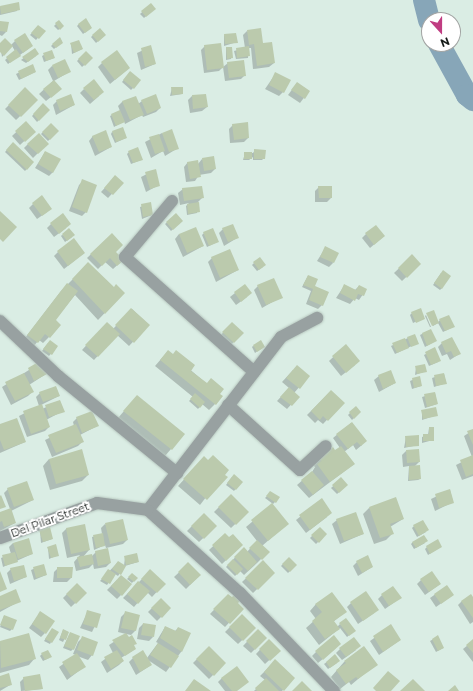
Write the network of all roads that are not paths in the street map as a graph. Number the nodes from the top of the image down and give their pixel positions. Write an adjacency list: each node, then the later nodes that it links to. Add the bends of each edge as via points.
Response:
1 (172, 201): 4 (street, via 125,257)
2 (318, 318): 4 (street, via 282,337)
3 (0, 321): 7 (street, via 58,376)
4 (254, 372): 5 (street)
5 (228, 405): 6 (street, via 300,470); 7 (street)
6 (326, 446)
7 (176, 473): 8 (street)
8 (148, 510): 9 (street, Del Pilar Street, via 97,503); 10 (street, via 240,593)
9 (2, 535)
10 (334, 691)

